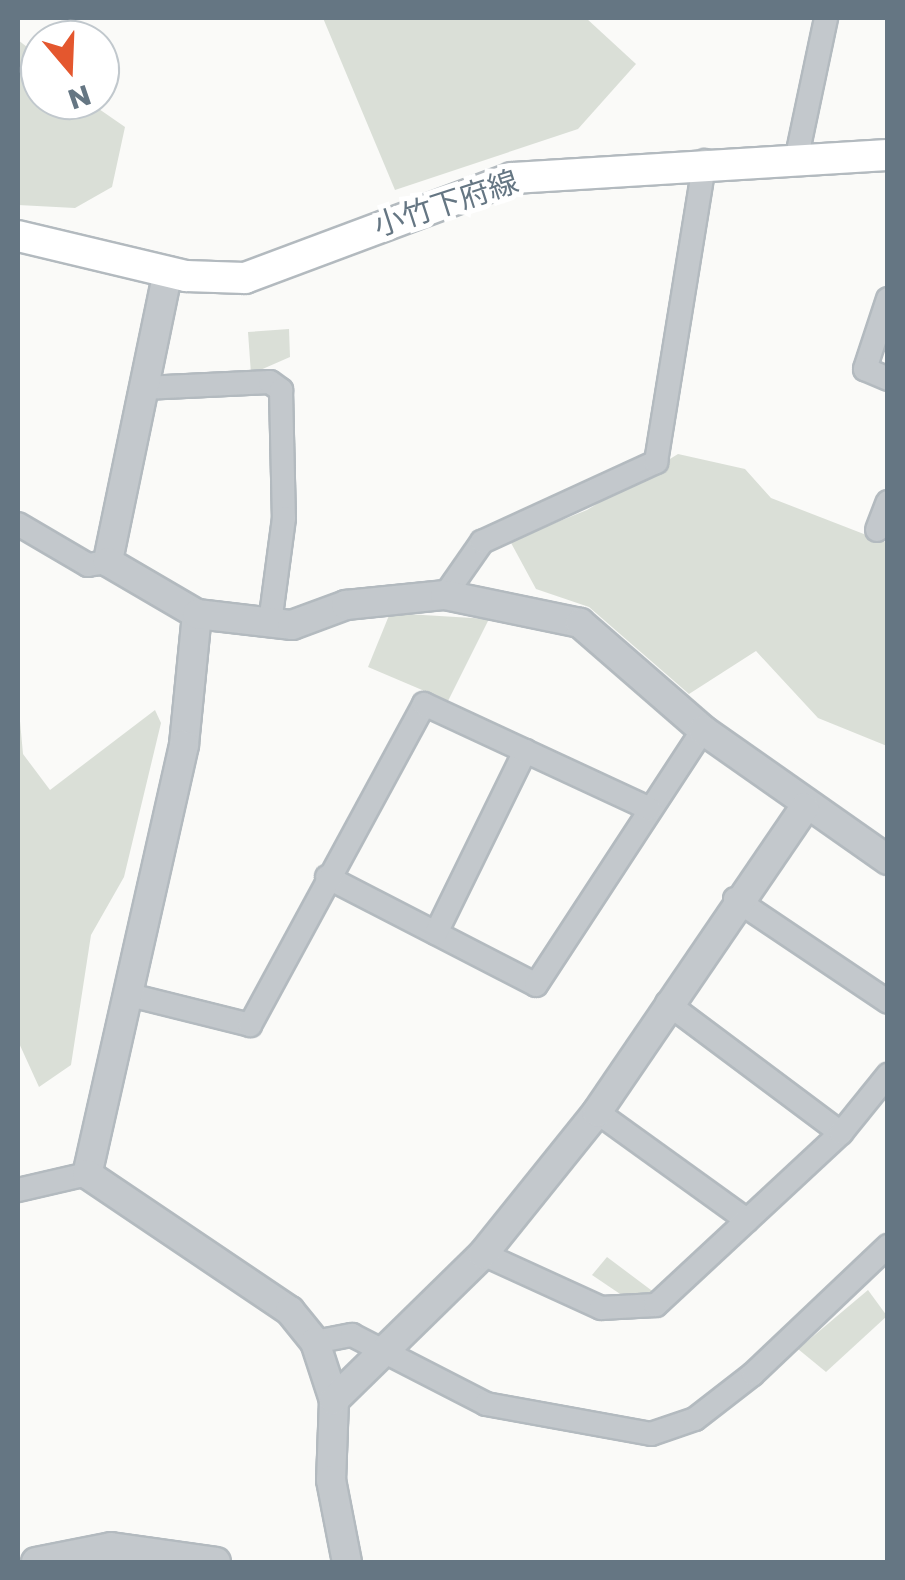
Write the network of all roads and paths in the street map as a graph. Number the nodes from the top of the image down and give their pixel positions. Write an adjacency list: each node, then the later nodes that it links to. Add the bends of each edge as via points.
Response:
1 (826, 18): 3 (street)
2 (888, 155): 3 (main road, 小竹下府線)
3 (797, 156): 4 (main road, 小竹下府線)
4 (705, 161): 6 (main road, 小竹下府線, via 512,178 244,278); 14 (street, via 656,462 482,542)
5 (18, 236): 6 (main road, 小竹下府線)
6 (168, 271): 9 (street)
7 (888, 299): 8 (street, via 865,370)
8 (888, 378)
9 (144, 388): 13 (street); 16 (street, via 270,382 281,390 284,518)
10 (888, 502): 12 (street)
11 (18, 524): 13 (street, via 88,564)
12 (878, 530)
13 (108, 562): 15 (street)
14 (445, 595): 16 (street); 17 (street, via 580,623)
15 (197, 614): 16 (street); 25 (street, via 184,745)
16 (270, 623)
17 (702, 730): 19 (street); 20 (street)
18 (525, 751): 20 (street); 22 (street, via 424,704); 24 (street)
19 (804, 808): 21 (street); 23 (street)
20 (650, 809): 24 (street, via 536,985)
21 (888, 860)
22 (327, 876): 24 (street); 25 (street, via 250,1026)
23 (734, 899): 26 (street); 27 (street)
24 (436, 933)
25 (126, 994): 31 (street)
26 (888, 1002)
27 (666, 1004): 29 (street); 30 (street)
28 (888, 1075): 30 (street)
29 (596, 1112): 33 (street); 35 (street)
30 (841, 1133): 33 (street)
31 (87, 1174): 32 (street); 36 (street, via 290,1312)
32 (18, 1190)
33 (748, 1220): 35 (street, via 656,1305 601,1308)
34 (888, 1246): 37 (street, via 754,1374 695,1419 650,1434 486,1404)
35 (483, 1254): 37 (street)
36 (315, 1342): 37 (street, via 352,1335); 38 (street)
37 (380, 1350): 38 (street)
38 (334, 1400): 41 (street, via 331,1480)
39 (36, 1562): 40 (street, via 111,1548)
40 (216, 1562)
41 (347, 1562)

